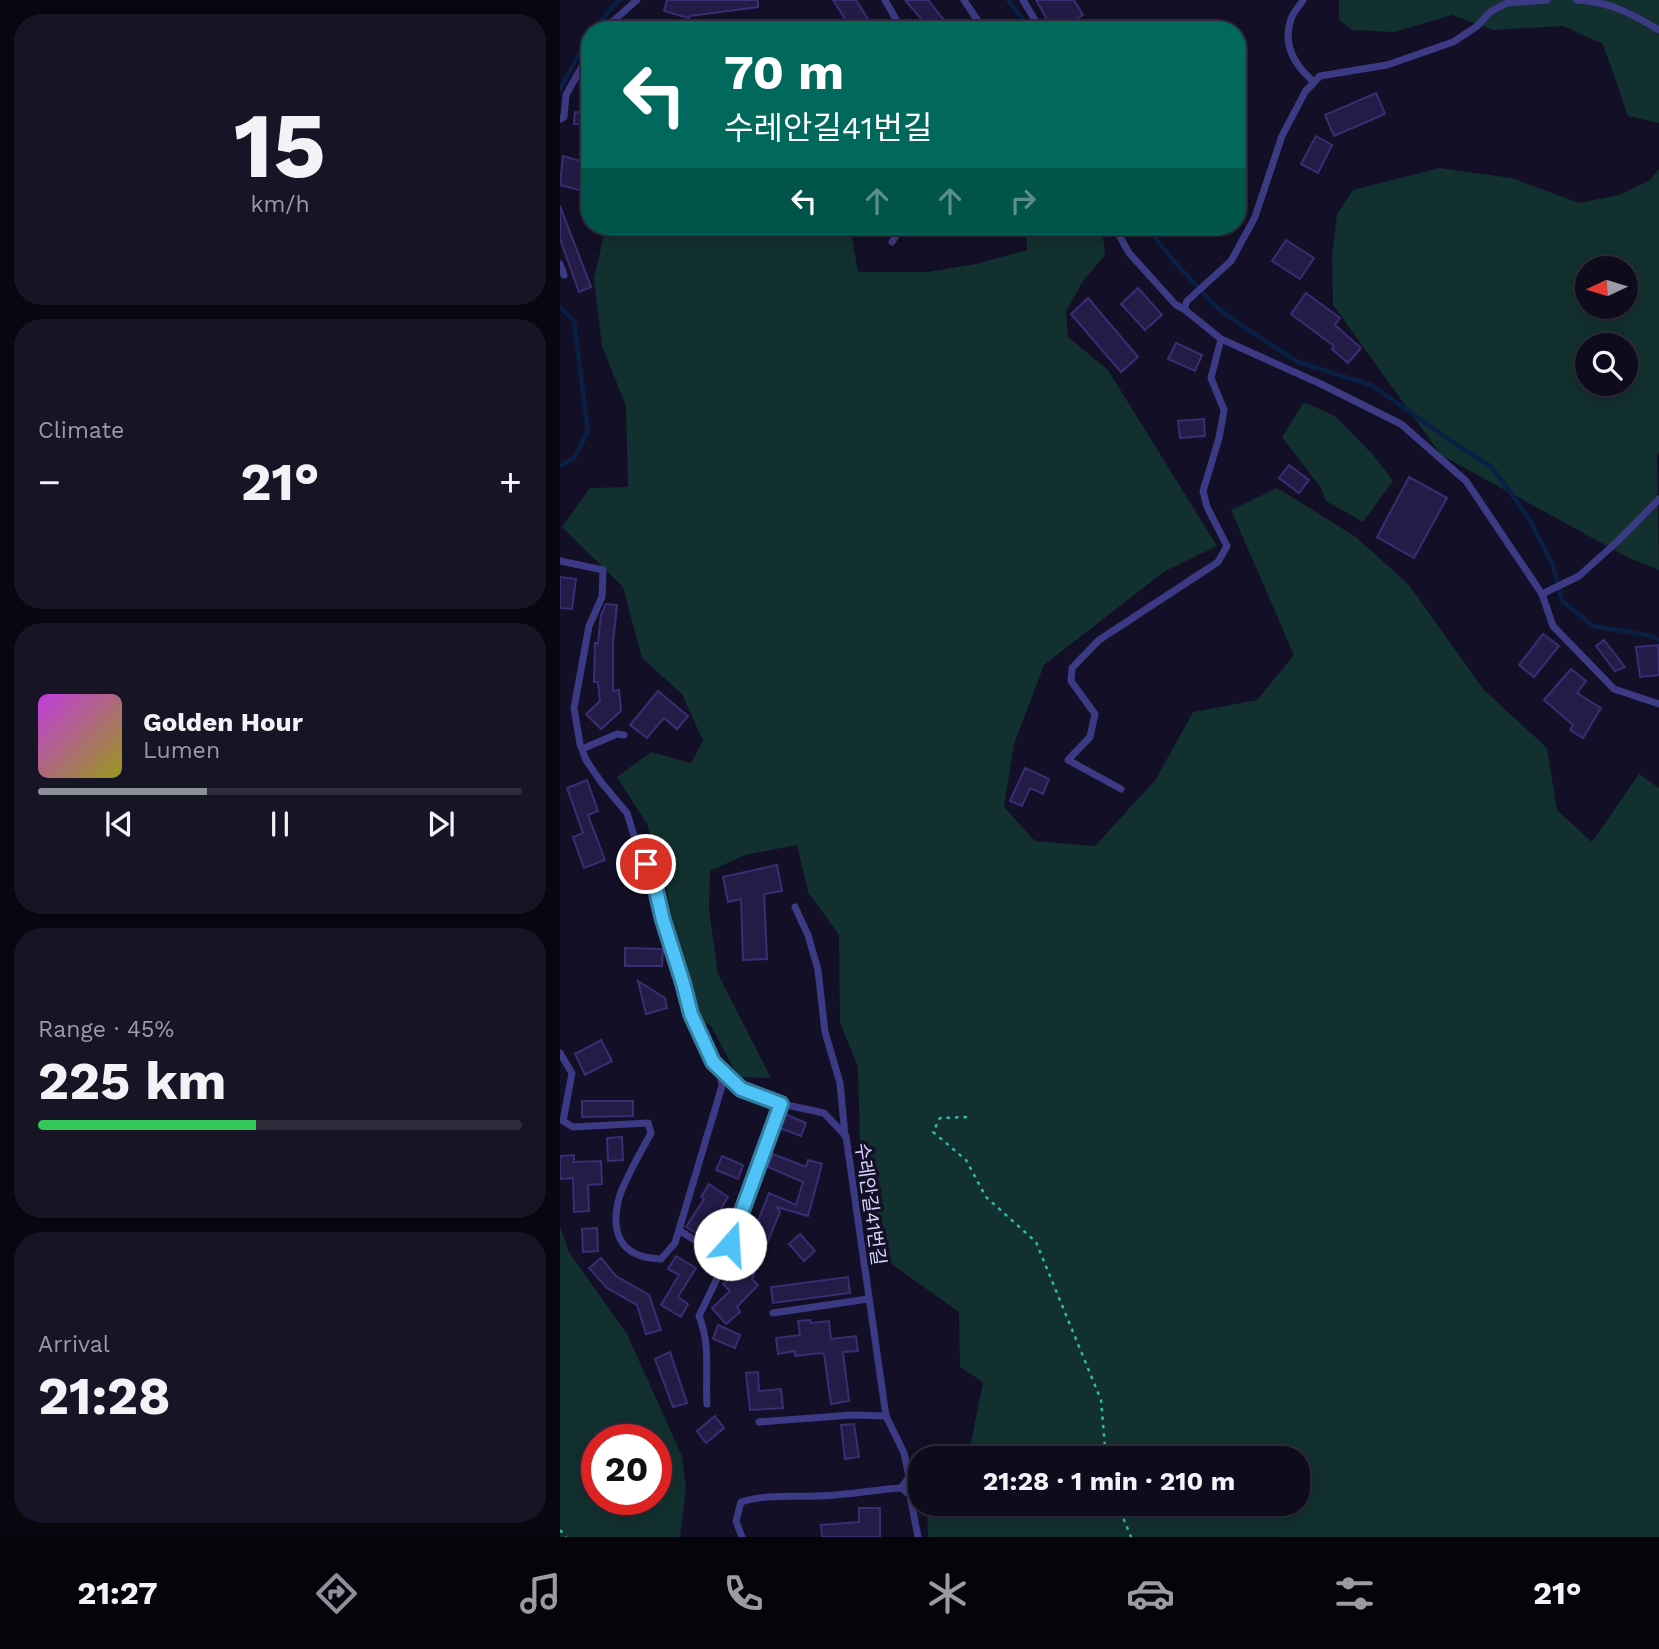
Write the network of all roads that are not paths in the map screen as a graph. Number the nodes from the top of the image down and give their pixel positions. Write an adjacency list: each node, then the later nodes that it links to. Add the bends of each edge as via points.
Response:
1 (636, 0): 8 (lane)
2 (885, 0): 9 (lane)
3 (964, 0): 10 (lane)
4 (1023, 0): 11 (lane)
5 (1304, 0): 14 (lane, via 1291,19 1288,46 1298,69)
6 (1547, 0): 14 (lane, via 1507,3 1452,42 1387,65 1320,76)
7 (1577, 0): 12 (lane, via 1601,2)
8 (613, 21)
9 (897, 21)
10 (978, 21)
11 (1036, 21)
12 (1659, 30)
13 (581, 68): 15 (lane, via 566,95)
14 (1314, 82): 16 (lane, via 1282,136)
15 (560, 119)
16 (1246, 234)
17 (897, 235): 20 (lane)
18 (1119, 235): 23 (lane, via 1129,253 1177,305)
19 (1245, 235): 23 (lane, via 1231,261)
20 (892, 243)
21 (560, 264): 22 (lane)
22 (564, 275)
23 (1186, 305): 24 (lane)
24 (1221, 340): 27 (lane, via 1401,425 1466,481); 31 (lane, via 1211,378 1224,410 1203,491 1227,546 1218,562 1098,640 1072,668 1071,681 1095,713 1090,737 1068,760)
25 (1659, 499): 27 (lane, via 1579,576)
26 (560, 561): 30 (lane, 수레안길41번길, via 603,570 602,597 589,626 574,709)
27 (1546, 592): 28 (lane, via 1553,626 1614,689)
28 (1659, 704)
29 (624, 734): 30 (lane)
30 (582, 749): 34 (lane, 수레안길41번길, via 627,813 653,877 691,1014)
31 (1121, 789)
32 (795, 907): 36 (lane, via 818,970)
33 (560, 1053): 37 (lane, via 572,1073 562,1121 573,1127 648,1123 651,1133 618,1200 616,1227 626,1250 644,1259 662,1259)
34 (718, 1067): 35 (lane, 수레안길41번길, via 741,1089); 37 (lane, via 722,1086)
35 (781, 1104): 36 (lane, 수레안길41번길, via 824,1113); 38 (lane)
36 (846, 1136): 39 (lane, 수레안길41번길)
37 (679, 1230): 38 (lane)
38 (725, 1260): 41 (lane, via 699,1316 707,1335)
39 (868, 1299): 40 (lane); 42 (lane, 수레안길41번길)
40 (773, 1313)
41 (707, 1404)
42 (886, 1416): 43 (lane); 44 (lane, 수레안길41번길, via 904,1453 909,1478)
43 (759, 1422)
44 (901, 1488): 45 (lane, via 741,1502 736,1521); 46 (lane, via 910,1495)
45 (742, 1537)
46 (918, 1537)

